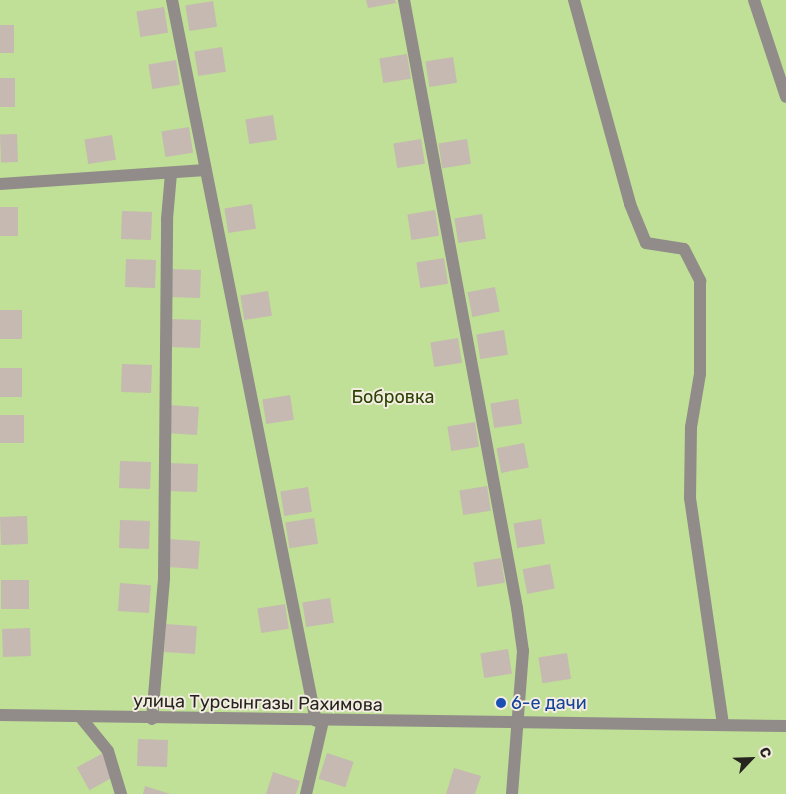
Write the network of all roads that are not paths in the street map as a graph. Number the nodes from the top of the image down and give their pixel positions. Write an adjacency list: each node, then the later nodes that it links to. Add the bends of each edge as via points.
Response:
1 (172, 0): 6 (street)
2 (404, 0): 13 (street, via 517,608 523,651)
3 (574, 0): 14 (street, via 630,204 646,243 684,249 700,281 700,374 691,427 690,498)
4 (754, 0): 5 (street)
5 (786, 97)
6 (206, 170): 7 (street); 12 (street)
7 (171, 173): 8 (street); 11 (street, via 167,219 164,578)
8 (0, 184)
9 (0, 715): 10 (street, улица Турсынгазы Рахимова)
10 (82, 719): 11 (street, улица Турсынгазы Рахимова); 16 (street, via 108,751)
11 (152, 719): 12 (street, улица Турсынгазы Рахимова)
12 (320, 721): 13 (street, улица Турсынгазы Рахимова); 17 (street)
13 (516, 724): 14 (street, улица Турсынгазы Рахимова); 18 (street)
14 (723, 725): 15 (street, улица Турсынгазы Рахимова)
15 (786, 726)
16 (121, 794)
17 (306, 794)
18 (512, 794)

